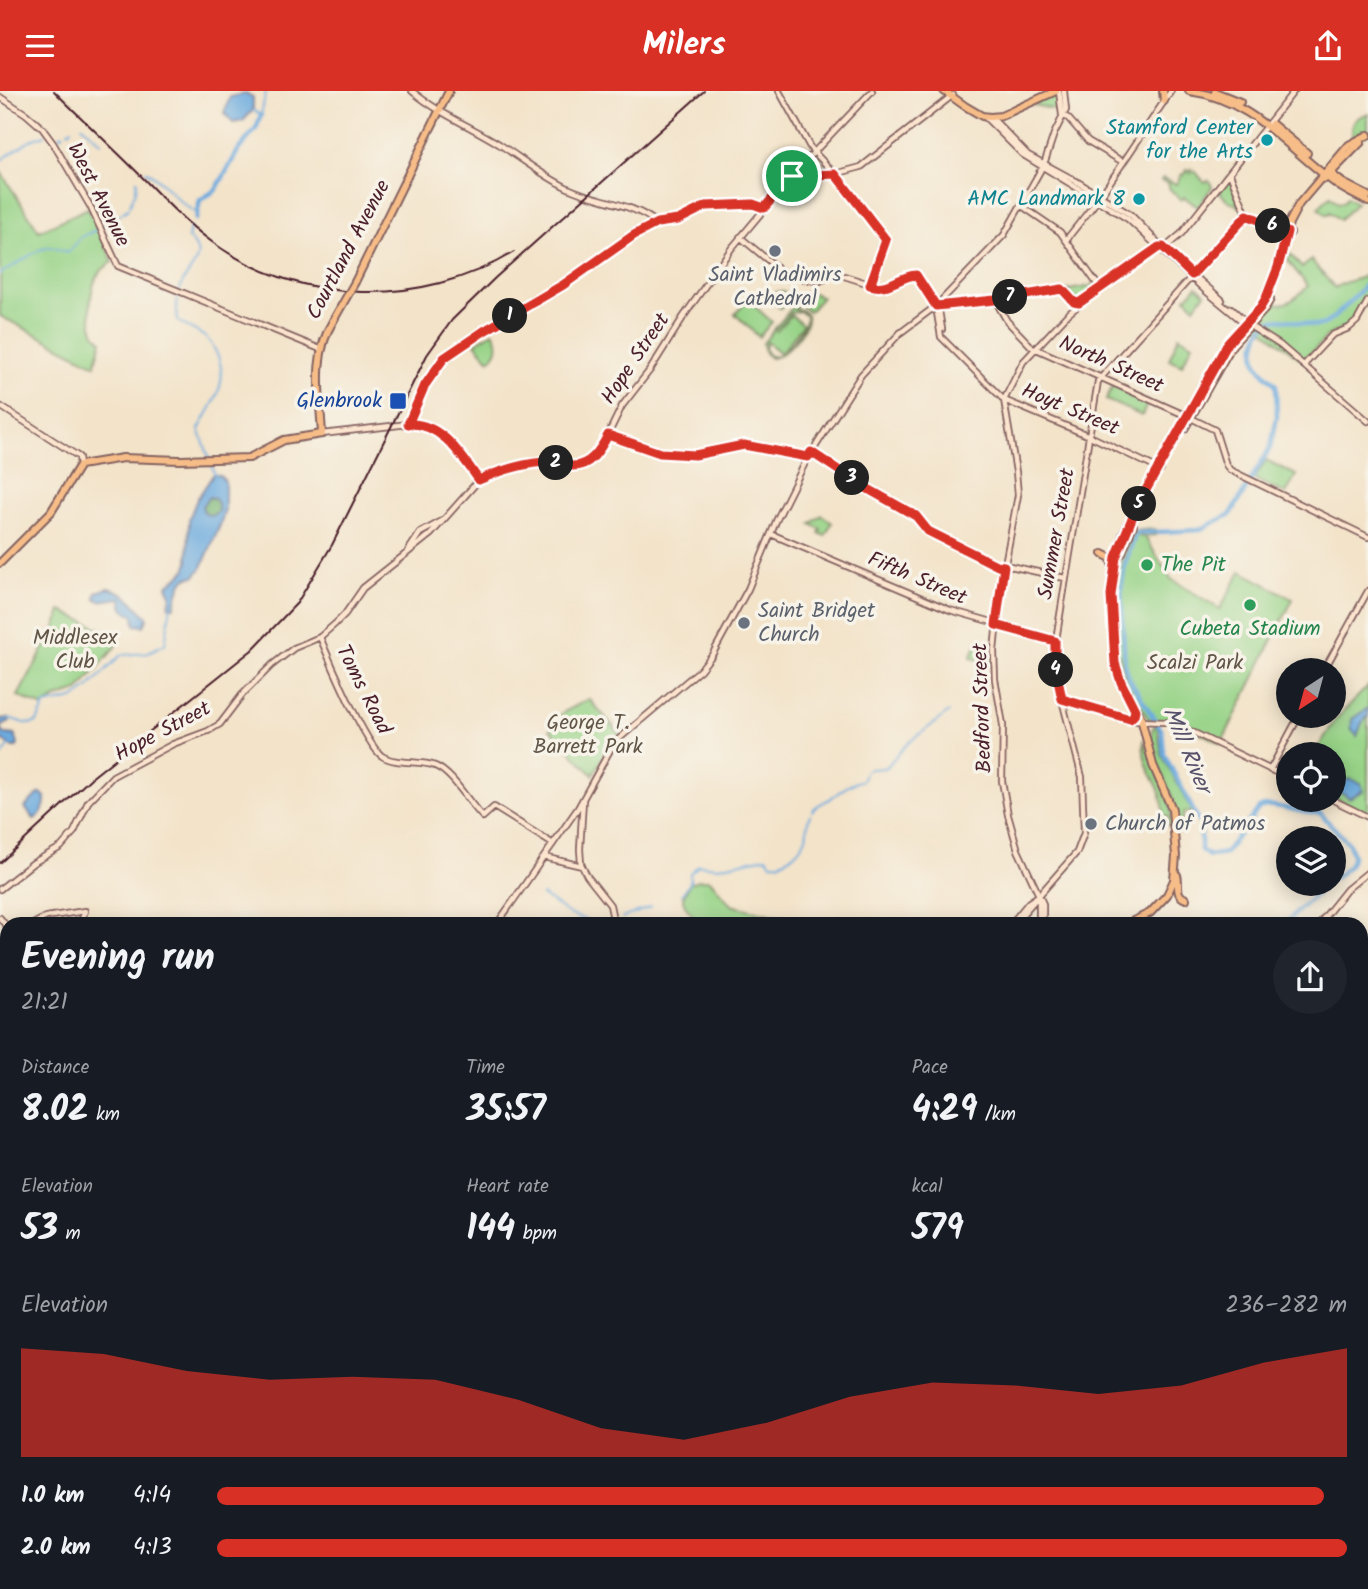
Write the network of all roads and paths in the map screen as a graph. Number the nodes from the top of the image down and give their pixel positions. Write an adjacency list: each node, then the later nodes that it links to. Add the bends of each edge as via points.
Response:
1 (412, 91): 15 (main road)
2 (449, 91): 15 (main road, Courtland Avenue)
3 (779, 91): 20 (main road)
4 (872, 91): 20 (main road, Hope Street)
5 (1046, 91): 17 (main road)
6 (1059, 91): 16 (main road); 17 (main road, via 1001,116)
7 (1163, 91): 14 (main road)
8 (1171, 91): 14 (main road)
9 (1189, 91): 18 (main road, via 1222,99)
10 (1213, 91): 18 (main road, via 1247,106)
11 (1294, 91): 18 (main road)
12 (949, 94): 17 (main road); 25 (main road, via 861,167)
13 (0, 97): 47 (main road, West Avenue, via 26,114 53,143 90,206 116,265)
14 (1164, 101): 21 (main road)
15 (439, 110): 33 (main road, via 565,187 623,204); 47 (main road, Courtland Avenue, bridge)
16 (1062, 115): 21 (main road, via 1088,141); 22 (main road)
17 (986, 116): 22 (main road, via 1020,153)
18 (1268, 124): 23 (main road); 24 (main road)
19 (1368, 137): 24 (main road, via 1349,145)
20 (813, 152): 25 (main road); 26 (main road, Hope Street)
21 (1123, 162): 28 (main road)
22 (1043, 165): 28 (main road); 30 (main road)
23 (1230, 172): 32 (main road); 37 (main road)
24 (1327, 173): 27 (main road); 29 (main road); 34 (main road, via 1299,204)
25 (835, 174): 26 (main road); 39 (main road, via 885,237)
26 (792, 176): 31 (main road, Hope Street)
27 (1368, 196)
28 (1098, 198): 36 (main road); 37 (main road)
29 (1368, 202)
30 (1022, 205): 36 (main road); 44 (main road, via 998,244)
31 (764, 208): 33 (main road, via 753,204 706,206 678,220); 35 (main road, Hope Street)
32 (1247, 215): 34 (main road); 38 (main road)
33 (657, 223): 54 (main road, via 444,358 425,385)
34 (1289, 233): 45 (main road, via 1266,298)
35 (740, 237): 39 (main road, via 778,268 813,282 838,274); 56 (main road, Hope Street, via 624,403)
36 (1066, 240): 40 (main road)
37 (1161, 247): 38 (main road); 40 (main road)
38 (1191, 276): 45 (main road); 49 (main road)
39 (870, 285): 44 (main road, Hoyt Street, via 885,287 916,275)
40 (1100, 288): 43 (main road)
41 (995, 300): 43 (main road, via 1064,289); 44 (main road); 46 (main road, North Street, via 1009,324)
42 (1368, 301): 48 (main road, via 1357,321 1332,335)
43 (1076, 304): 46 (main road)
44 (936, 306): 50 (main road, Hoyt Street, via 944,340); 58 (main road, via 900,333 866,369)
45 (1251, 325): 48 (main road); 52 (main road, via 1228,343)
46 (1034, 348): 49 (main road, North Street); 50 (main road)
47 (320, 349): 55 (main road, Courtland Avenue)
48 (1304, 365): 53 (main road)
49 (1100, 377): 52 (main road, North Street); 57 (main road, Summer Street)
50 (1004, 401): 57 (main road, Hoyt Street); 67 (main road, Bedford Street, via 1018,491)
51 (0, 406): 59 (main road)
52 (1189, 417): 60 (main road); 65 (main road, North Street, via 1215,431 1227,467)
53 (1368, 421)
54 (408, 424): 55 (main road); 61 (main road, via 444,436)
55 (323, 434): 59 (main road, via 284,440 249,458)
56 (608, 435): 58 (main road, via 660,453 695,455 744,445); 61 (main road, Hope Street, via 583,464 525,465)
57 (1088, 435): 60 (main road, Hoyt Street); 68 (main road, Summer Street)
58 (810, 455): 63 (main road); 67 (main road, via 916,516 934,534)
59 (80, 461): 66 (main road, via 51,512)
60 (1159, 469): 62 (main road)
61 (479, 480): 72 (main road, Hope Street, via 443,521 420,533 408,551 363,588 342,617)
62 (1134, 516): 64 (main road); 78 (main road, via 1117,566 1116,640 1124,681)
63 (771, 534): 71 (main road, Fifth Street, via 939,606); 82 (main road, via 710,659 613,745)
64 (1123, 535): 70 (main road); 70 (main road, via 1114,552 1102,554 1112,560)
65 (1368, 537)
66 (0, 563)
67 (1004, 566): 68 (main road); 71 (main road, Bedford Street)
68 (1065, 578): 73 (main road, Summer Street)
69 (1368, 591): 74 (main road)
70 (1111, 595): 76 (main road, via 1115,663)
71 (996, 625): 73 (main road, Fifth Street); 90 (main road, Bedford Street, via 994,664 1003,725 1004,800)
72 (320, 636): 85 (main road, Toms Road, via 336,676 379,753 439,768 483,817 494,807); 93 (main road, Hope Street, via 276,661 217,726 113,776 88,802 61,847)
73 (1055, 641): 75 (main road, Summer Street)
74 (1331, 658)
75 (1062, 699): 77 (main road); 91 (main road, Summer Street, via 1082,776 1085,826 1077,852)
76 (1133, 703): 77 (main road, via 1135,713); 78 (main road)
77 (1130, 719): 78 (main road)
78 (1148, 722): 80 (main road, via 1180,726); 89 (main road, via 1155,763 1176,813); 95 (main road, via 1153,765 1172,809 1176,856)
79 (1293, 728): 80 (main road)
80 (1270, 770): 81 (main road)
81 (1276, 773)
82 (583, 799): 85 (main road); 87 (main road)
83 (1346, 806): 84 (main road)
84 (1368, 817)
85 (553, 845): 86 (main road)
86 (544, 857): 87 (main road); 100 (main road)
87 (582, 866): 101 (main road, via 610,905)
88 (1368, 872): 107 (main road)
89 (1177, 874): 95 (main road); 96 (main road)
90 (1032, 880): 92 (main road, Bedford Street); 97 (main road)
91 (1050, 882): 92 (main road); 94 (main road, Summer Street)
92 (1036, 886): 94 (main road, Bedford Street)
93 (0, 889)
94 (1038, 896): 97 (main road); 103 (main road); 104 (main road, Bedford Street)
95 (1168, 896): 105 (main road); 106 (main road)
96 (1182, 898)
97 (1029, 902): 102 (main road)
98 (52, 917): 99 (main road, via 85,911)
99 (83, 917)
100 (502, 917)
101 (613, 917)
102 (1017, 917)
103 (1020, 917)
104 (1040, 917)
105 (1142, 917)
106 (1147, 917)
107 (1325, 917)

